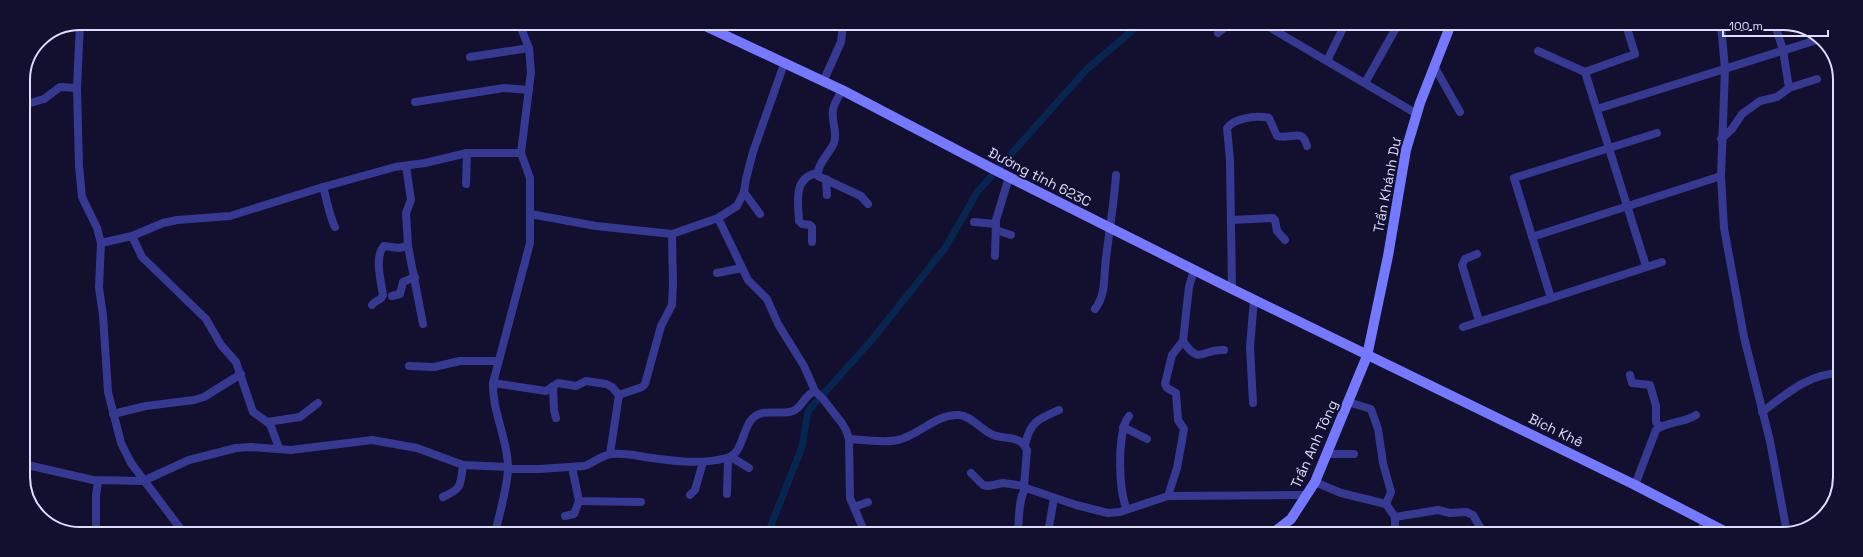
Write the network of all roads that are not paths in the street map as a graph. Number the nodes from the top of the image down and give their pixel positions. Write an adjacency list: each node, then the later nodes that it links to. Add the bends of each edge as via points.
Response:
1 (78, 30): 27 (street)
2 (522, 30): 15 (street)
3 (713, 30): 20 (main road, Đường tỉnh 623C)
4 (842, 30): 25 (street, via 841,42)
5 (1222, 30): 13 (street)
6 (1274, 30): 19 (street)
7 (1342, 30): 19 (street)
8 (1395, 30): 26 (street)
9 (1449, 30): 21 (main road, Trần Khánh Dư)
10 (1628, 30): 23 (street, via 1635,54)
11 (1721, 30): 22 (street)
12 (1776, 30): 16 (street)
13 (1218, 33)
14 (1815, 41): 16 (street)
15 (529, 48): 18 (street); 29 (street)
16 (1783, 50): 22 (street); 28 (street)
17 (1538, 51): 23 (street)
18 (470, 57)
19 (1327, 61): 26 (street)
20 (784, 64): 25 (main road, Đường tỉnh 623C); 50 (street, via 753,152)
21 (1434, 66): 34 (street); 35 (main road, Trần Khánh Dư)
22 (1725, 69): 33 (street); 37 (street)
23 (1585, 72): 33 (street)
24 (1817, 79): 28 (street)
25 (823, 82): 30 (main road, Đường tỉnh 623C)
26 (1365, 83): 35 (street)
27 (77, 88): 32 (street, via 60,87 42,100); 68 (street, via 77,133 82,197 97,228)
28 (1789, 88): 37 (street, via 1778,96 1760,101 1742,114)
29 (529, 90): 31 (street, via 504,88); 41 (street)
30 (842, 90): 43 (street, via 833,111 835,139); 46 (main road, Đường tỉnh 623C)
31 (415, 102)
32 (30, 103)
33 (1597, 110): 39 (street)
34 (1460, 112)
35 (1417, 114): 89 (main road, Trần Khánh Dư, via 1406,150 1388,256)
36 (1657, 133): 39 (street)
37 (1722, 139): 45 (street)
38 (1307, 146): 57 (street, via 1302,136 1277,136 1269,118 1246,118 1228,126 1226,132 1230,160)
39 (1609, 148): 53 (street); 65 (street, via 1514,178)
40 (467, 153): 41 (street); 42 (street); 48 (street)
41 (521, 153): 54 (street, via 530,178)
42 (406, 166): 49 (street); 69 (street, via 412,200 406,213)
43 (817, 173): 47 (street); 67 (street, via 803,180 798,195 799,221 812,227)
44 (1116, 175): 61 (street)
45 (1721, 176): 53 (street); 103 (street, via 1724,228 1732,276)
46 (1009, 177): 60 (street); 61 (main road, Đường tỉnh 623C)
47 (826, 179): 51 (street); 52 (street, via 862,196)
48 (466, 184)
49 (322, 187): 59 (street); 64 (street, via 230,216 176,220)
50 (744, 192): 55 (street); 56 (street, via 737,206)
51 (827, 195)
52 (868, 204)
53 (1627, 207): 65 (street); 73 (street)
54 (530, 214): 62 (street, via 596,226); 90 (street, via 530,244)
55 (760, 214)
56 (718, 218): 62 (street); 74 (street)
57 (1232, 220): 66 (street, via 1273,218 1278,233); 78 (street)
58 (974, 222): 60 (street)
59 (335, 227)
60 (996, 227): 63 (street); 71 (street)
61 (1111, 228): 75 (main road, Đường tỉnh 623C); 83 (street, via 1105,260 1105,289)
62 (672, 234): 97 (street, via 672,305 661,326 645,384)
63 (1011, 235)
64 (132, 236): 68 (street); 92 (street, via 142,257 206,319 221,345 236,362)
65 (1532, 237): 80 (street)
66 (1285, 240)
67 (812, 242)
68 (100, 243): 104 (street, via 99,288 108,392)
69 (408, 246): 77 (street); 82 (street, via 384,246 381,249 379,262 383,295)
70 (1477, 254): 84 (street, via 1465,259 1462,265)
71 (995, 256)
72 (1662, 262): 73 (street)
73 (1646, 266): 80 (street)
74 (742, 268): 76 (street); 98 (street, via 748,280 767,299 778,324)
75 (1194, 270): 78 (main road, Đường tỉnh 623C); 87 (street, via 1189,287)
76 (717, 273)
77 (414, 277): 79 (street, via 403,282 400,294); 85 (street)
78 (1232, 289): 81 (main road, Đường tỉnh 623C)
79 (392, 296)
80 (1550, 298): 84 (street)
81 (1254, 299): 89 (main road, Đường tỉnh 623C); 101 (street, via 1250,347)
82 (372, 305)
83 (1095, 309)
84 (1480, 321): 86 (street)
85 (423, 324)
86 (1463, 327)
87 (1183, 342): 88 (street, via 1194,354 1204,355); 134 (street, via 1172,356 1165,384 1176,393 1178,420 1184,429 1177,468)
88 (1224, 350)
89 (1367, 356): 99 (main road, Trần Anh Tông); 129 (main road, Bích Khê)
90 (498, 361): 91 (street, via 460,361 434,367); 95 (street)
91 (409, 366)
92 (241, 374): 104 (street, via 204,397); 108 (street, via 253,412)
93 (1833, 374): 103 (street, via 1801,384)
94 (1630, 375): 110 (street, via 1632,383 1650,385 1656,406 1656,422)
95 (493, 383): 96 (street, via 546,391); 123 (street, via 493,398 505,442)
96 (553, 386): 97 (street, via 558,383 576,386 586,381 612,387); 107 (street)
97 (619, 395): 115 (street)
98 (819, 395): 111 (street, via 846,430); 118 (street, via 807,396 802,405 793,411 762,412 755,416 738,448)
99 (1348, 402): 116 (main road, Trần Anh Tông); 140 (street, via 1371,409 1378,428 1383,463 1391,492)
100 (318, 403): 108 (street, via 300,417)
101 (1253, 403)
102 (1059, 410): 113 (street, via 1034,423)
103 (1762, 412): 157 (street)
104 (113, 414): 127 (street, via 121,443)
105 (1696, 415): 110 (street)
106 (1129, 416): 109 (street)
107 (556, 418)
108 (267, 422): 114 (street)
109 (1123, 427): 112 (street); 142 (street, via 1120,464 1123,498)
110 (1660, 427): 129 (street, via 1656,430)
111 (849, 439): 113 (street, via 897,440 929,423 958,415 991,435 1016,439); 141 (street, via 850,492)
112 (1147, 439)
113 (1025, 445): 130 (street)
114 (279, 448): 120 (street, via 291,450 372,440 417,448); 127 (street, via 236,448 189,460)
115 (610, 454): 119 (street); 122 (street, via 591,464)
116 (1326, 454): 117 (street); 128 (main road, Trần Anh Tông)
117 (1354, 454)
118 (729, 458): 119 (street); 124 (street); 131 (street)
119 (703, 462): 132 (street, via 695,490)
120 (463, 465): 123 (street); 135 (street, via 460,487)
121 (30, 466): 126 (street)
122 (572, 467): 123 (street); 137 (street)
123 (508, 468): 148 (street)
124 (749, 468)
125 (971, 473): 130 (street, via 983,485)
126 (98, 481): 127 (street); 146 (street)
127 (143, 481): 147 (street)
128 (1315, 482): 133 (main road, Trần Anh Tông); 140 (street)
129 (1636, 485): 145 (main road, Bích Khê)
130 (1025, 487): 136 (street); 150 (street)
131 (727, 494)
132 (690, 495)
133 (1306, 495): 134 (street); 152 (main road, Trần Anh Tông, via 1291,518)
134 (1168, 496): 142 (street)
135 (443, 497)
136 (1054, 498): 142 (street, via 1108,513); 151 (street)
137 (579, 501): 138 (street); 143 (street, via 574,514)
138 (641, 502)
139 (868, 502): 141 (street)
140 (1386, 504): 144 (street)
141 (854, 507): 149 (street)
142 (1127, 509)
143 (565, 516)
144 (1395, 517): 153 (street); 154 (street, via 1438,510 1466,512 1473,515)
145 (1704, 521): 155 (street); 156 (main road, Bích Khê)
146 (96, 527)
147 (179, 527)
148 (496, 527)
149 (862, 527)
150 (1018, 527)
151 (1049, 527)
152 (1280, 527)
153 (1395, 527)
154 (1480, 527)
155 (1702, 527)
156 (1716, 527)
157 (1786, 527)

